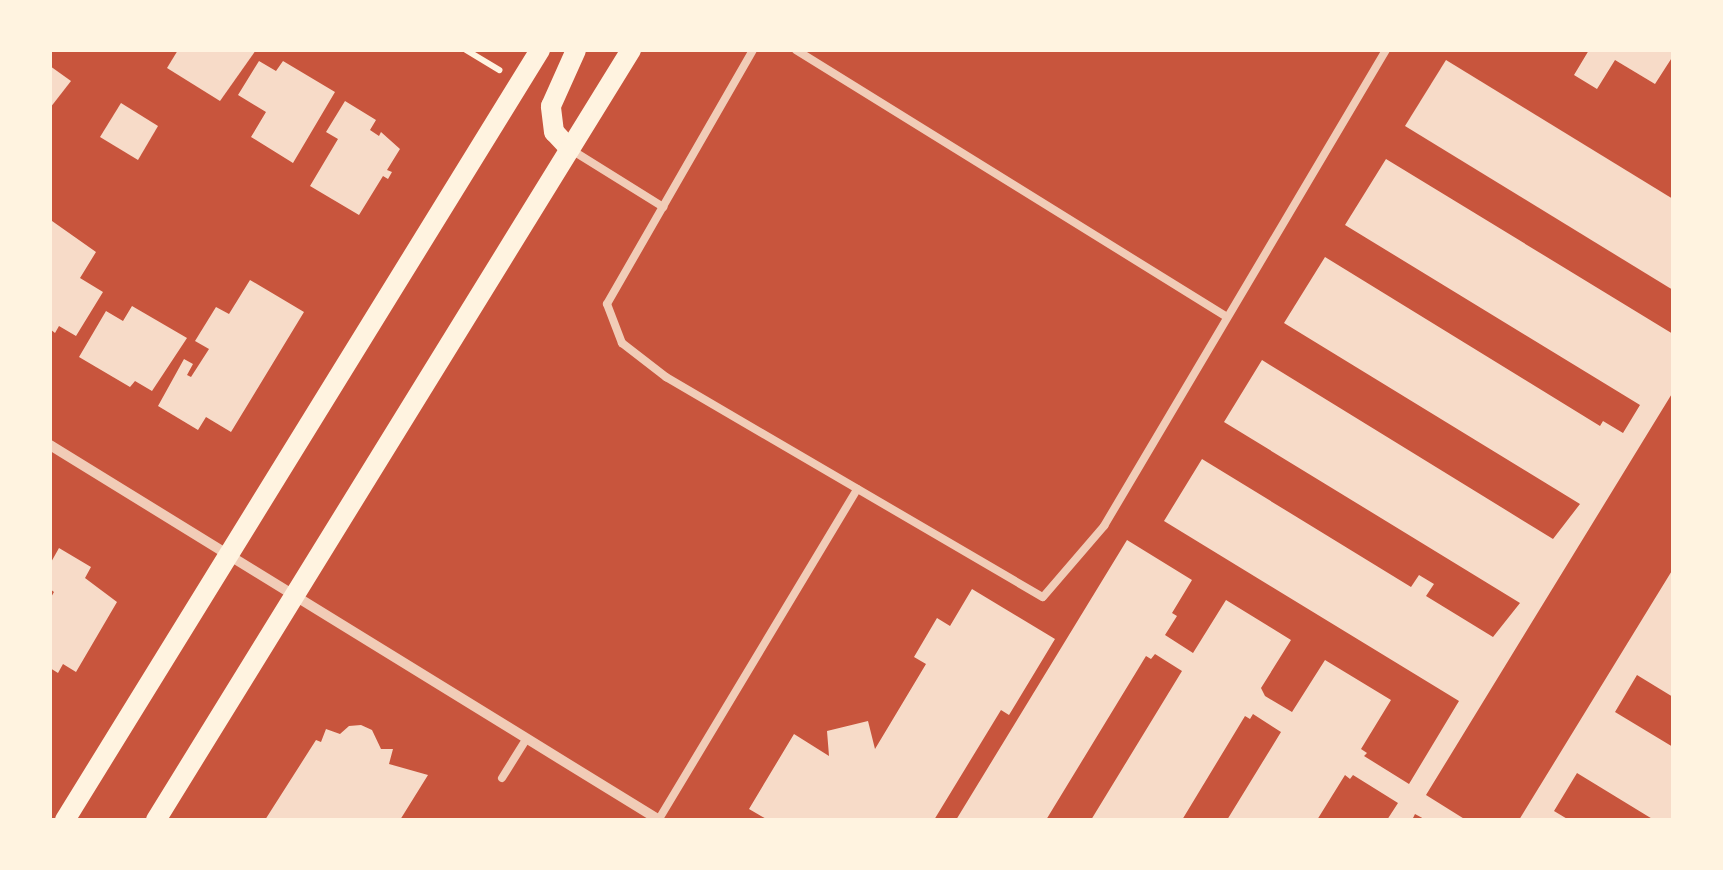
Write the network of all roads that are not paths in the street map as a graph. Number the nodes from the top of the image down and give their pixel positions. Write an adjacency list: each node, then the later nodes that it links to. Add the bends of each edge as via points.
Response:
1 (540, 50): 12 (main road)
2 (576, 50): 7 (main road, via 551,106 554,132)
3 (630, 50): 7 (main road)
4 (753, 50): 8 (lane)
5 (796, 50): 9 (lane)
6 (1386, 50): 9 (lane)
7 (570, 148): 8 (lane); 13 (main road)
8 (663, 208): 11 (lane, via 607,304 622,343 666,377)
9 (1228, 317): 11 (lane, via 1104,526 1043,597)
10 (50, 445): 12 (street)
11 (857, 490): 18 (lane)
12 (232, 556): 13 (street); 16 (main road)
13 (298, 596): 14 (street); 17 (main road)
14 (527, 738): 15 (lane); 18 (street)
15 (502, 778)
16 (64, 820)
17 (156, 820)
18 (659, 820)

